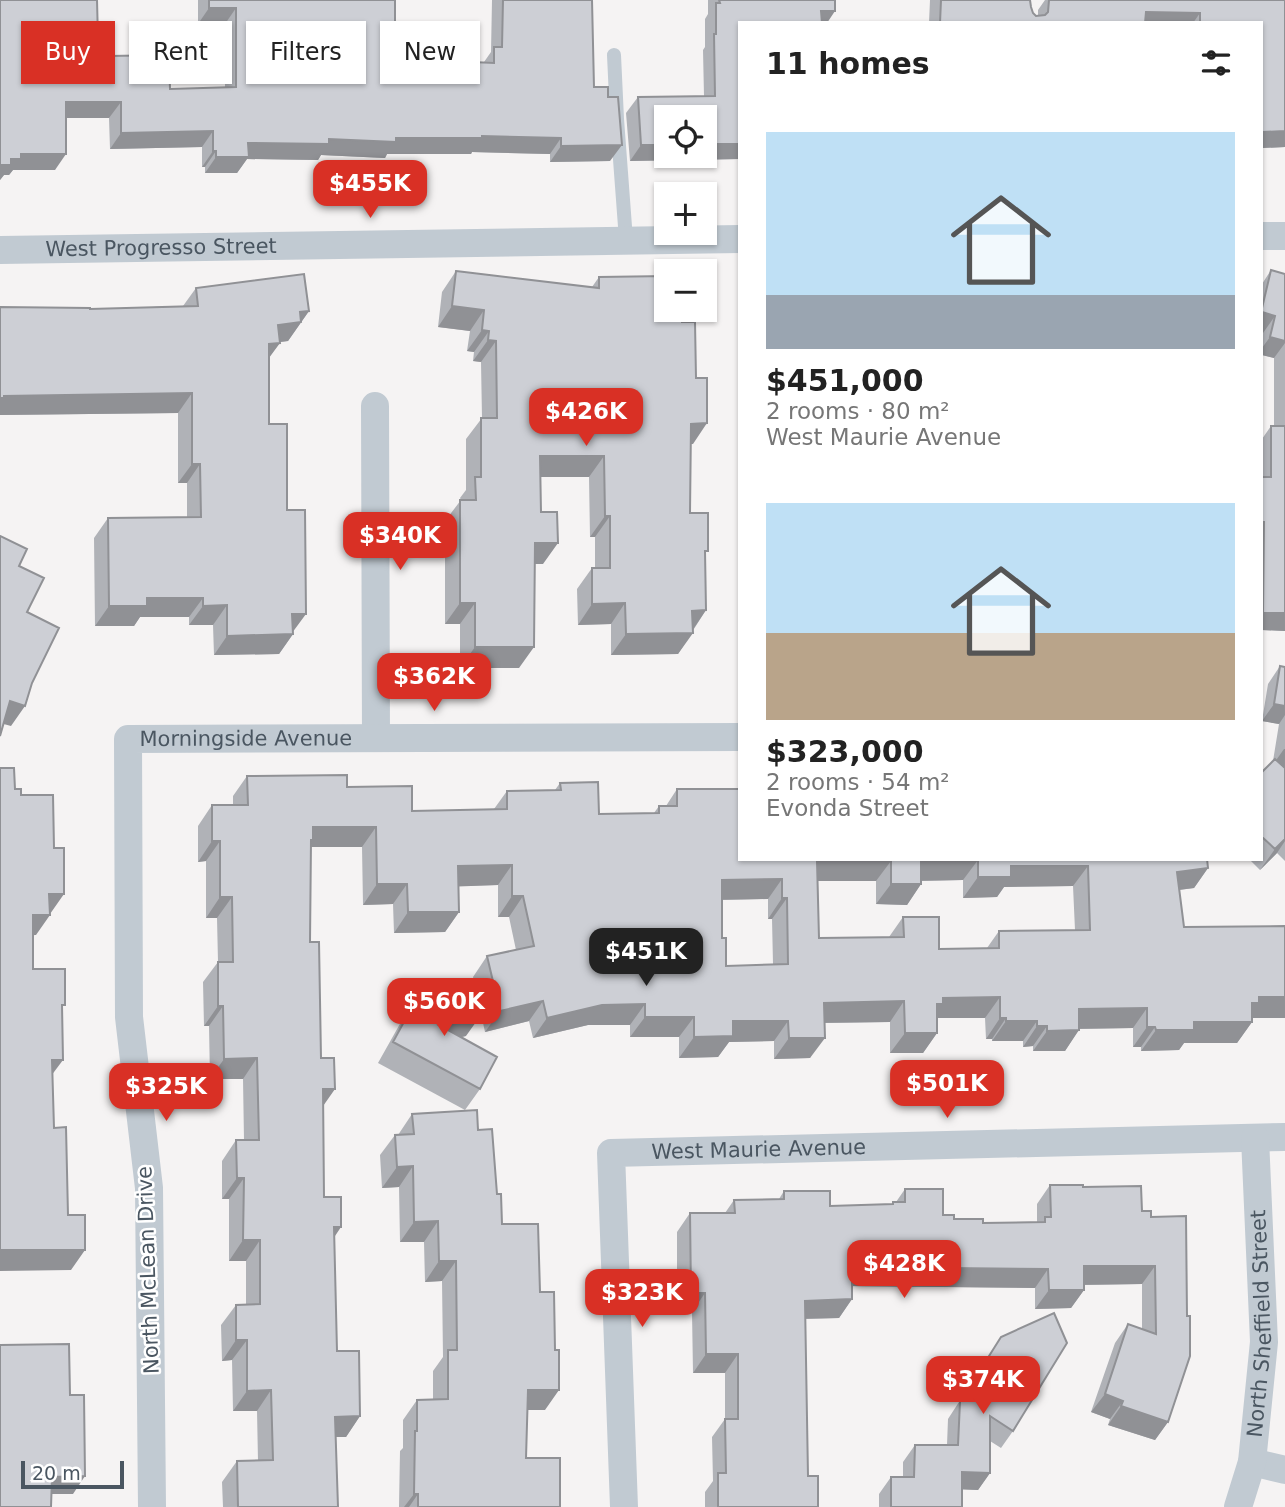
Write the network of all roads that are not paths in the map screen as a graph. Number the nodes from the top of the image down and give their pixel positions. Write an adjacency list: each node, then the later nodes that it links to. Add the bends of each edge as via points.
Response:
1 (614, 55): 5 (lane)
2 (1263, 236): 3 (street)
3 (1285, 236)
4 (738, 239): 5 (street, West Progresso Street)
5 (626, 240): 6 (street, West Progresso Street)
6 (0, 250)
7 (375, 406): 9 (street)
8 (738, 737): 9 (street, Morningside Avenue)
9 (376, 738): 10 (street, Morningside Avenue)
10 (128, 739): 15 (street, North McLean Drive, via 129,1017 149,1188)
11 (1255, 1138): 12 (street, West Maurie Avenue); 13 (street, North Sheffield Street, via 1264,1342); 16 (street, West Maurie Avenue, via 611,1153)
12 (1285, 1138)
13 (1252, 1462): 14 (street); 17 (street, North Sheffield Street)
14 (1285, 1470)
15 (152, 1507)
16 (624, 1507)
17 (1238, 1507)

